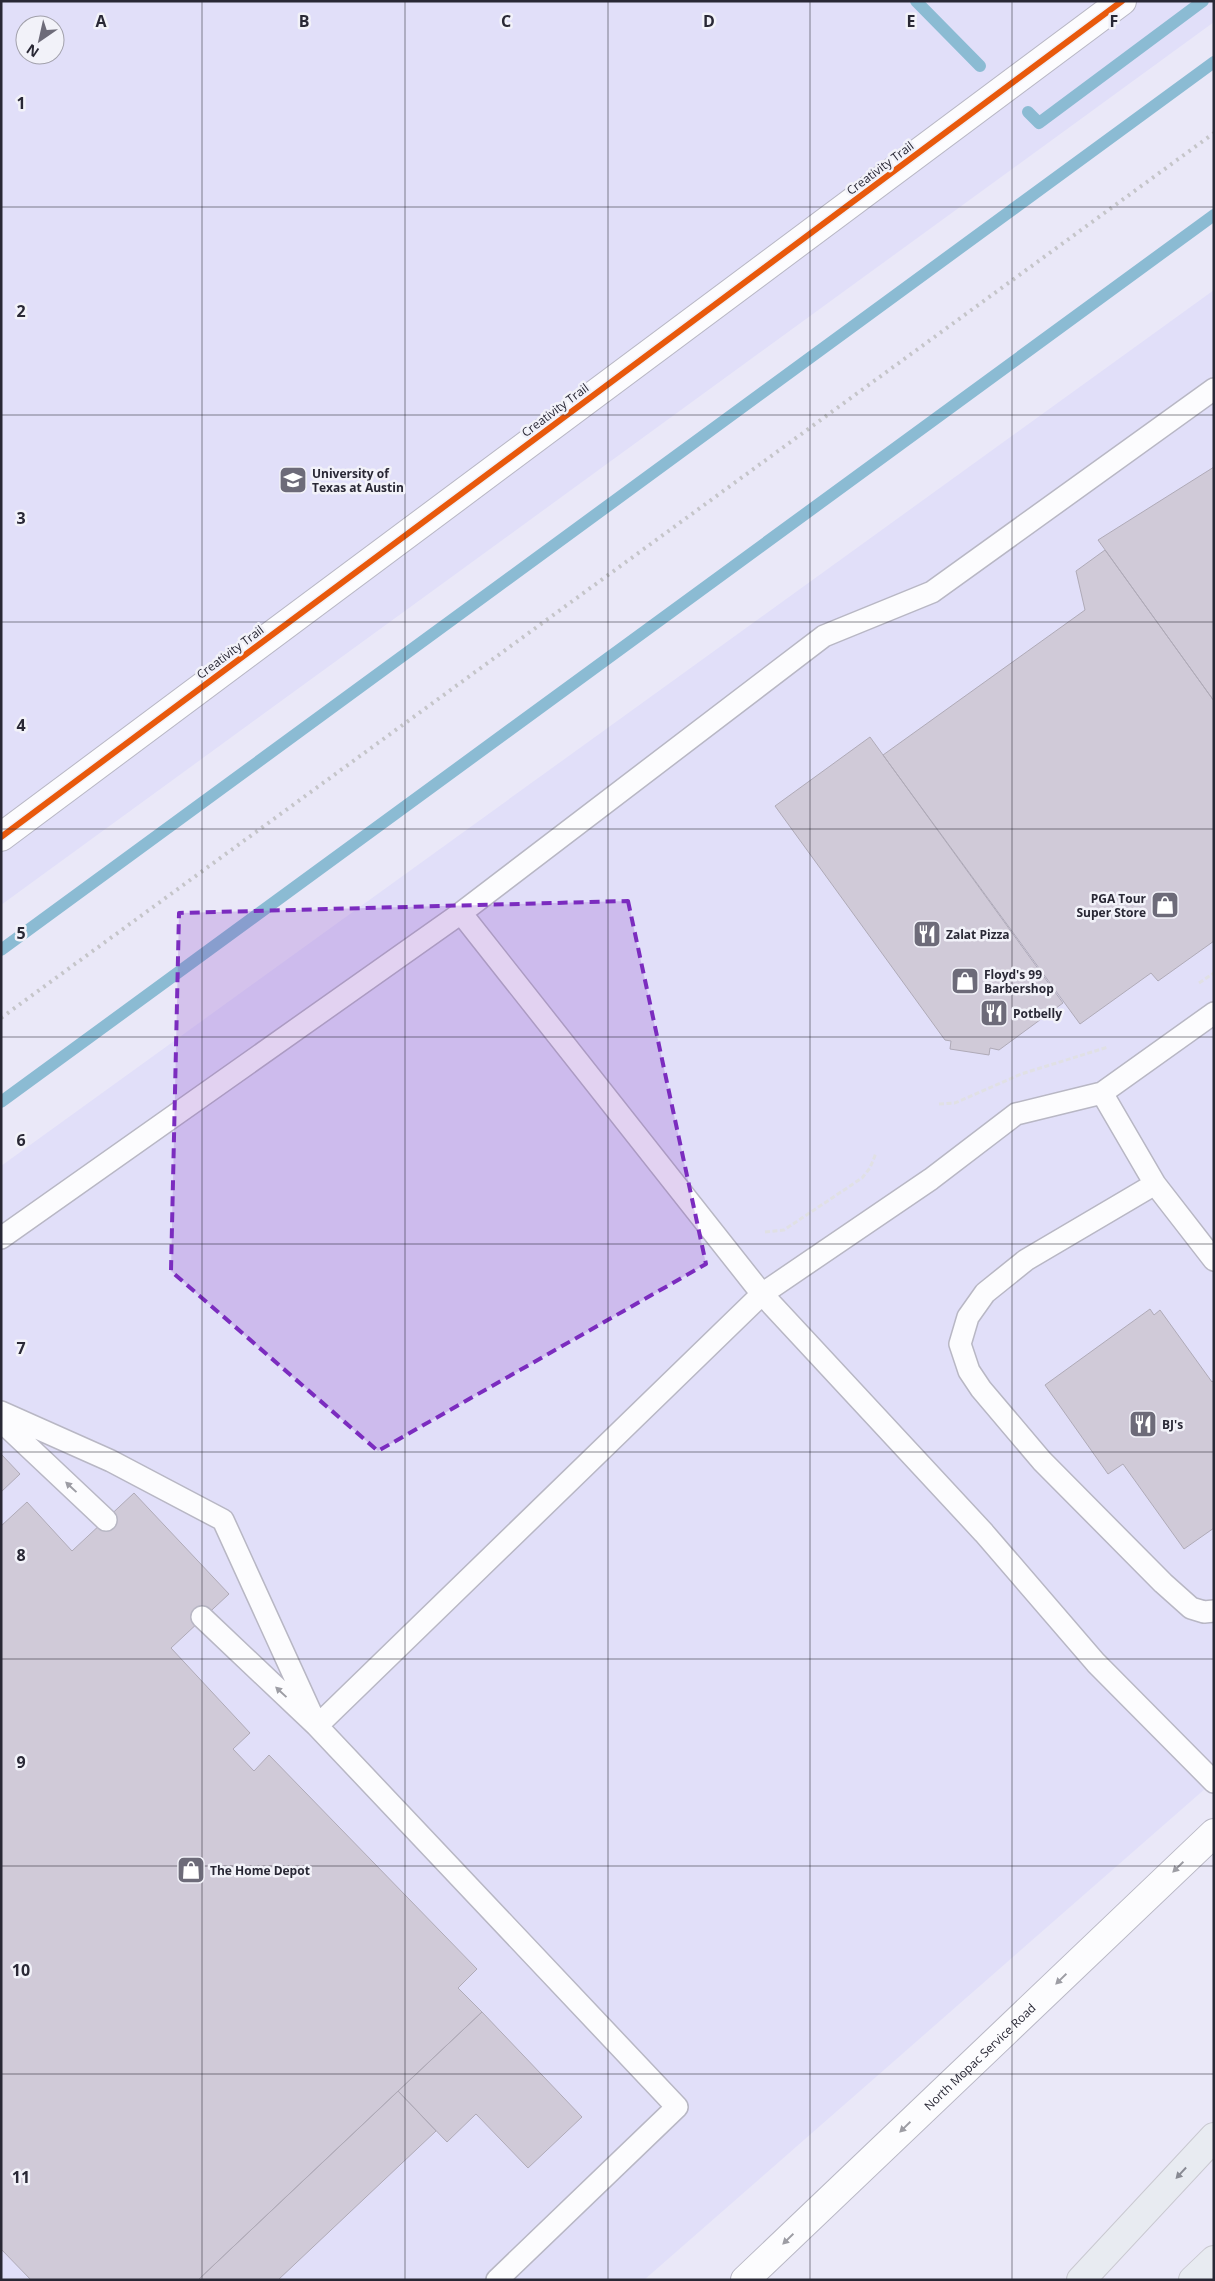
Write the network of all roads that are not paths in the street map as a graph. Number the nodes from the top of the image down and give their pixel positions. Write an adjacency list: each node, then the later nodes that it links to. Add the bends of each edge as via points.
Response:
1 (1122, 1): 3 (street, Creativity Trail)
2 (1214, 389): 4 (lane, via 932,592 824,636)
3 (1, 836)
4 (461, 913): 8 (lane); 10 (lane)
5 (1214, 1013): 6 (lane)
6 (1102, 1093): 7 (lane); 10 (lane, via 1016,1114 931,1179)
7 (1155, 1184): 9 (lane); 14 (lane, via 1026,1260 985,1293 968,1317 960,1344 969,1371 977,1383 1042,1461 1191,1608)
8 (1, 1238)
9 (1214, 1260)
10 (762, 1294): 16 (lane); 17 (lane, via 984,1533 1096,1663)
11 (1, 1412): 16 (lane, via 111,1460 224,1520)
12 (1, 1422): 13 (lane, one-way to 12)
13 (106, 1520)
14 (1214, 1611)
15 (202, 1617): 16 (lane, one-way to 15)
16 (317, 1726): 21 (lane, via 677,2107)
17 (1214, 1782)
18 (1214, 1833): 22 (street, North Mopac Service Road, one-way to 22)
19 (1214, 2137): 23 (highway, one-way to 23)
20 (1214, 2260): 24 (highway)
21 (497, 2280)
22 (745, 2280)
23 (1081, 2280)
24 (1192, 2280)

